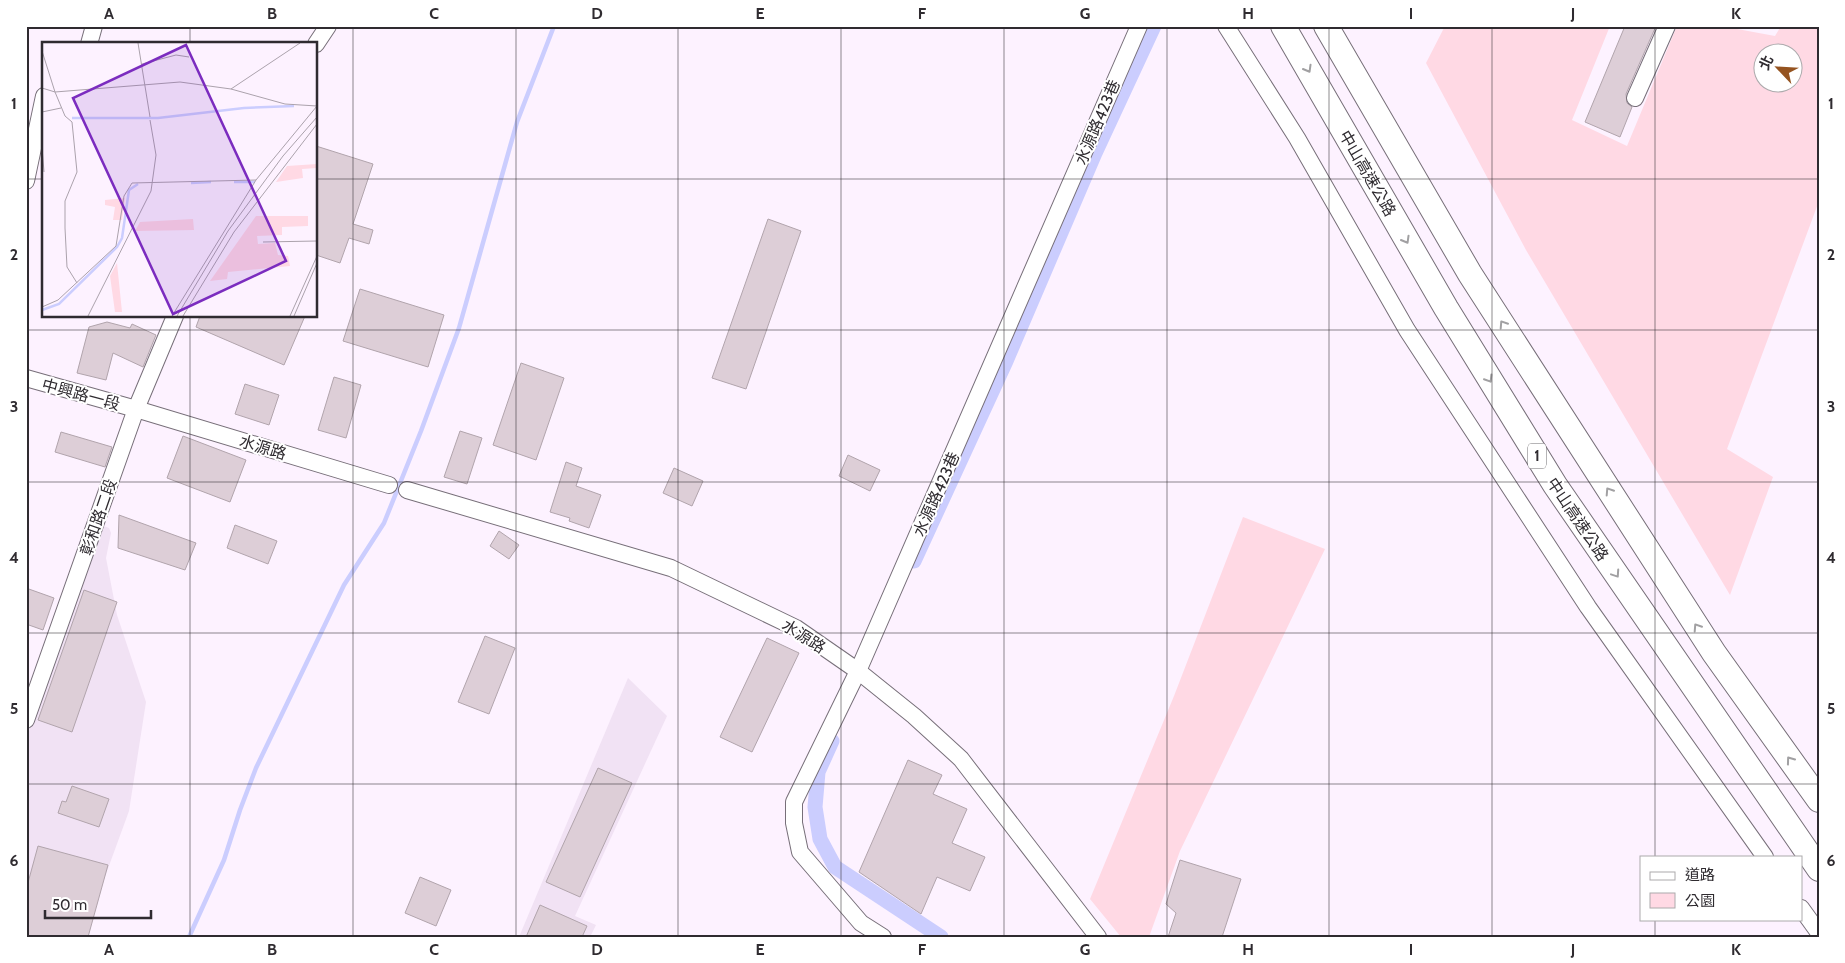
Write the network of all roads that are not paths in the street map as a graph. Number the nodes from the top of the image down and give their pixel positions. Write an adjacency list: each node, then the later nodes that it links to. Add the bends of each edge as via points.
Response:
1 (94, 26): 8 (street)
2 (328, 26): 9 (street)
3 (1139, 26): 18 (street, 水源路423巷)
4 (1226, 26): 21 (street, via 1296,138 1407,330 1588,607)
5 (1283, 26): 22 (highway, 中山高速公路 / 1, one-way to 22, via 1446,308 1555,484)
6 (1326, 26): 20 (highway, one-way to 6, via 1714,653 1470,274)
7 (1667, 26): 10 (street)
8 (90, 42)
9 (317, 42)
10 (1635, 98)
11 (42, 105): 12 (street)
12 (26, 180)
13 (174, 318): 15 (street, 彰和路二段)
14 (26, 378): 15 (street, 中興路一段)
15 (136, 409): 16 (street, 水源路); 19 (street, 彰和路二段)
16 (389, 485)
17 (407, 490): 18 (street, 水源路, via 672,568 796,628)
18 (858, 671): 25 (street, 水源路423巷, via 794,802 794,823 800,852 861,923); 26 (street, 水源路, via 961,759)
19 (26, 720)
20 (1819, 800)
21 (1764, 856)
22 (1819, 869)
23 (1802, 909): 24 (street)
24 (1819, 933)
25 (883, 937)
26 (1098, 937)

